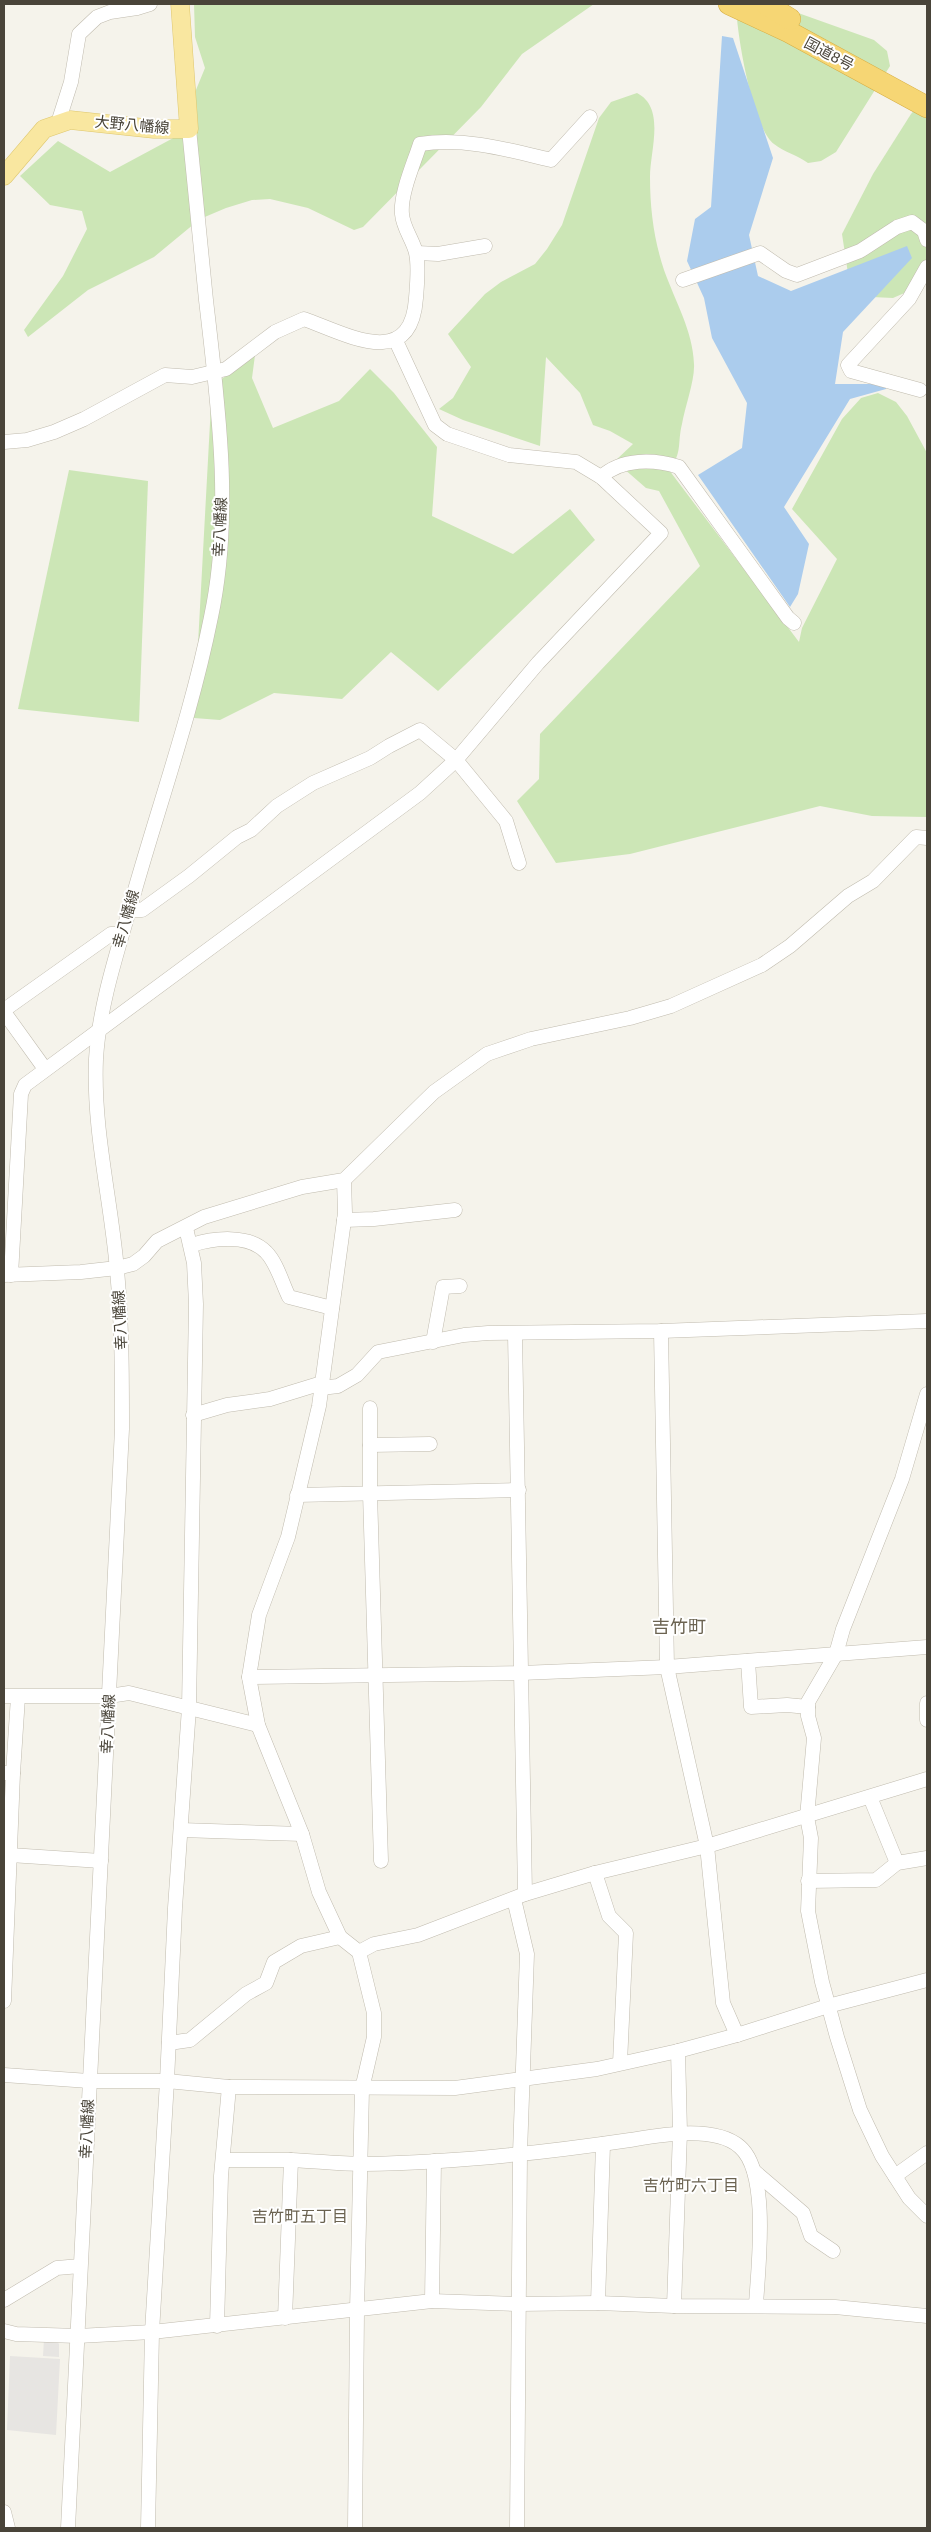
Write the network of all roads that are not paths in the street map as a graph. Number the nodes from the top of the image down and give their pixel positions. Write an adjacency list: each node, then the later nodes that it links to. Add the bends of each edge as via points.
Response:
1 (150, 4): 11 (street, via 110,12 92,21 79,34 71,82)
2 (180, 4): 12 (main road, 大野八幡線)
3 (713, 4): 7 (highway)
4 (729, 4): 7 (highway, 国道8号)
5 (757, 4): 7 (highway, 国道8号)
6 (766, 4): 7 (highway)
7 (790, 26): 8 (highway, 国道8号); 9 (highway, 国道8号)
8 (927, 91)
9 (927, 107)
10 (590, 117): 16 (street, via 551,160 490,145 420,144 403,200 402,214)
11 (58, 123): 12 (main road, 大野八幡線, via 70,120 154,129); 13 (main road, 大野八幡線, via 44,129)
12 (189, 129): 20 (street, 幸八幡線)
13 (4, 176)
14 (927, 240): 18 (street, via 924,231 912,222 897,226 860,251 797,275 760,253)
15 (484, 246): 16 (street, via 438,254)
16 (416, 253): 19 (street, via 415,312 405,332)
17 (927, 266): 21 (street, via 909,299 848,365 851,371)
18 (687, 279)
19 (396, 341): 20 (street, via 378,344 304,319 275,332 226,369); 23 (street, via 435,425 447,434 509,455 576,462)
20 (215, 373): 22 (street, via 192,377 165,375 54,432 27,440); 28 (street, 幸八幡線, via 222,491 220,554 212,614 190,707)
21 (920, 390)
22 (4, 442)
23 (601, 477): 24 (street, via 624,463 664,462 679,467); 25 (street, via 662,533 538,663)
24 (794, 623)
25 (456, 760): 27 (street, via 506,821); 28 (street, via 420,730 370,758 313,782 142,910); 31 (street, via 420,793)
26 (927, 838): 33 (street, via 916,837 873,881 848,896 790,946 762,965 672,1006 530,1039 487,1054 434,1092)
27 (519, 863)
28 (128, 910): 29 (street, 幸八幡線)
29 (121, 934): 30 (street, via 111,934); 31 (street, 幸八幡線)
30 (4, 1011): 32 (street)
31 (100, 1030): 32 (street); 38 (street, 幸八幡線, via 96,1059 97,1117)
32 (46, 1069): 39 (street, via 25,1085 21,1094)
33 (344, 1180): 35 (street); 36 (street, via 302,1188 204,1217)
34 (456, 1210): 35 (street)
35 (344, 1220): 41 (street)
36 (186, 1228): 37 (street); 38 (street, via 157,1242 133,1264)
37 (192, 1245): 41 (street, via 204,1241 240,1240 254,1244 266,1252 275,1265 289,1297); 49 (street, via 196,1304)
38 (117, 1268): 39 (street); 63 (street, 幸八幡線, via 122,1429)
39 (7, 1275)
40 (460, 1286): 45 (street, via 442,1287)
41 (332, 1308): 46 (street)
42 (927, 1321): 43 (street)
43 (661, 1331): 44 (street); 58 (street)
44 (515, 1334): 45 (street, via 464,1335); 52 (street)
45 (433, 1342): 46 (street, via 378,1352 357,1375 338,1386)
46 (322, 1385): 49 (street); 54 (street)
47 (927, 1394): 56 (street, via 902,1479)
48 (370, 1408): 51 (street)
49 (193, 1415): 66 (street)
50 (430, 1444): 51 (street)
51 (370, 1445): 53 (street)
52 (519, 1490): 53 (street); 59 (street)
53 (370, 1493): 54 (street); 60 (street)
54 (297, 1495): 61 (street, via 288,1537 259,1614)
55 (927, 1647): 56 (street)
56 (836, 1654): 57 (street); 67 (street, via 808,1702)
57 (748, 1662): 58 (street); 67 (street, via 751,1707 787,1705)
58 (667, 1667): 59 (street); 76 (street)
59 (520, 1673): 60 (street); 84 (street)
60 (377, 1675): 61 (street); 79 (street)
61 (250, 1677): 69 (street)
62 (4, 1696): 64 (street)
63 (110, 1696): 64 (street); 66 (street, via 129,1693); 80 (street, 幸八幡線)
64 (18, 1697): 70 (street)
65 (927, 1703): 68 (street)
66 (189, 1708): 69 (street); 74 (street)
67 (808, 1708): 73 (street, via 814,1738)
68 (927, 1720)
69 (258, 1725): 75 (street)
70 (9, 1773): 77 (street)
71 (927, 1779): 72 (street)
72 (870, 1797): 73 (street); 81 (street)
73 (807, 1817): 76 (street); 83 (street, via 811,1838)
74 (181, 1830): 75 (street); 91 (street)
75 (302, 1834): 85 (street, via 319,1892)
76 (707, 1846): 82 (street); 90 (street, via 723,2003)
77 (10, 1855): 80 (street); 88 (street)
78 (927, 1858): 81 (street)
79 (381, 1860)
80 (101, 1861): 96 (street, 幸八幡線)
81 (897, 1862): 83 (street, via 876,1880)
82 (594, 1873): 84 (street); 93 (street, via 609,1916 626,1933)
83 (808, 1881): 89 (street, via 808,1911)
84 (520, 1896): 86 (street, via 418,1935 374,1944); 95 (street, via 527,1954)
85 (340, 1937): 86 (street); 91 (street, via 301,1946 274,1962 266,1984 246,1994 190,2040)
86 (359, 1952): 99 (street, via 374,2013 374,2037)
87 (927, 1980): 89 (street)
88 (4, 2001)
89 (828, 2006): 90 (street); 109 (street, via 860,2110)
90 (737, 2035): 92 (street)
91 (169, 2043): 97 (street)
92 (678, 2050): 93 (street); 100 (street)
93 (620, 2063): 95 (street)
94 (4, 2075): 96 (street)
95 (523, 2080): 99 (street, via 455,2088); 102 (street)
96 (90, 2081): 97 (street); 112 (street, 幸八幡線)
97 (167, 2081): 98 (street); 124 (street)
98 (229, 2087): 99 (street); 104 (street)
99 (362, 2089): 107 (street)
100 (680, 2132): 101 (street); 108 (street, via 728,2139 741,2148); 118 (street)
101 (603, 2144): 102 (street); 115 (street)
102 (520, 2153): 106 (street); 116 (street)
103 (927, 2153): 109 (street)
104 (223, 2160): 105 (street); 122 (street)
105 (291, 2160): 107 (street); 121 (street)
106 (434, 2161): 107 (street); 114 (street)
107 (361, 2164): 119 (street)
108 (754, 2171): 111 (street, via 803,2213 811,2236); 117 (street, via 760,2233)
109 (895, 2176): 110 (street, via 909,2198)
110 (927, 2216)
111 (833, 2252)
112 (80, 2266): 113 (street, via 57,2268); 125 (street, 幸八幡線)
113 (4, 2300)
114 (432, 2301): 116 (street); 119 (street)
115 (598, 2303): 116 (street); 118 (street)
116 (518, 2304): 131 (street)
117 (756, 2305): 118 (street); 120 (street, via 835,2307)
118 (674, 2306)
119 (357, 2311): 121 (street); 130 (street)
120 (927, 2316)
121 (285, 2318): 122 (street)
122 (218, 2326): 124 (street)
123 (4, 2331): 125 (street)
124 (152, 2332): 125 (street); 129 (street)
125 (78, 2336): 128 (street, 幸八幡線)
126 (4, 2512): 127 (street)
127 (8, 2528)
128 (68, 2528)
129 (148, 2528)
130 (355, 2528)
131 (517, 2528)

